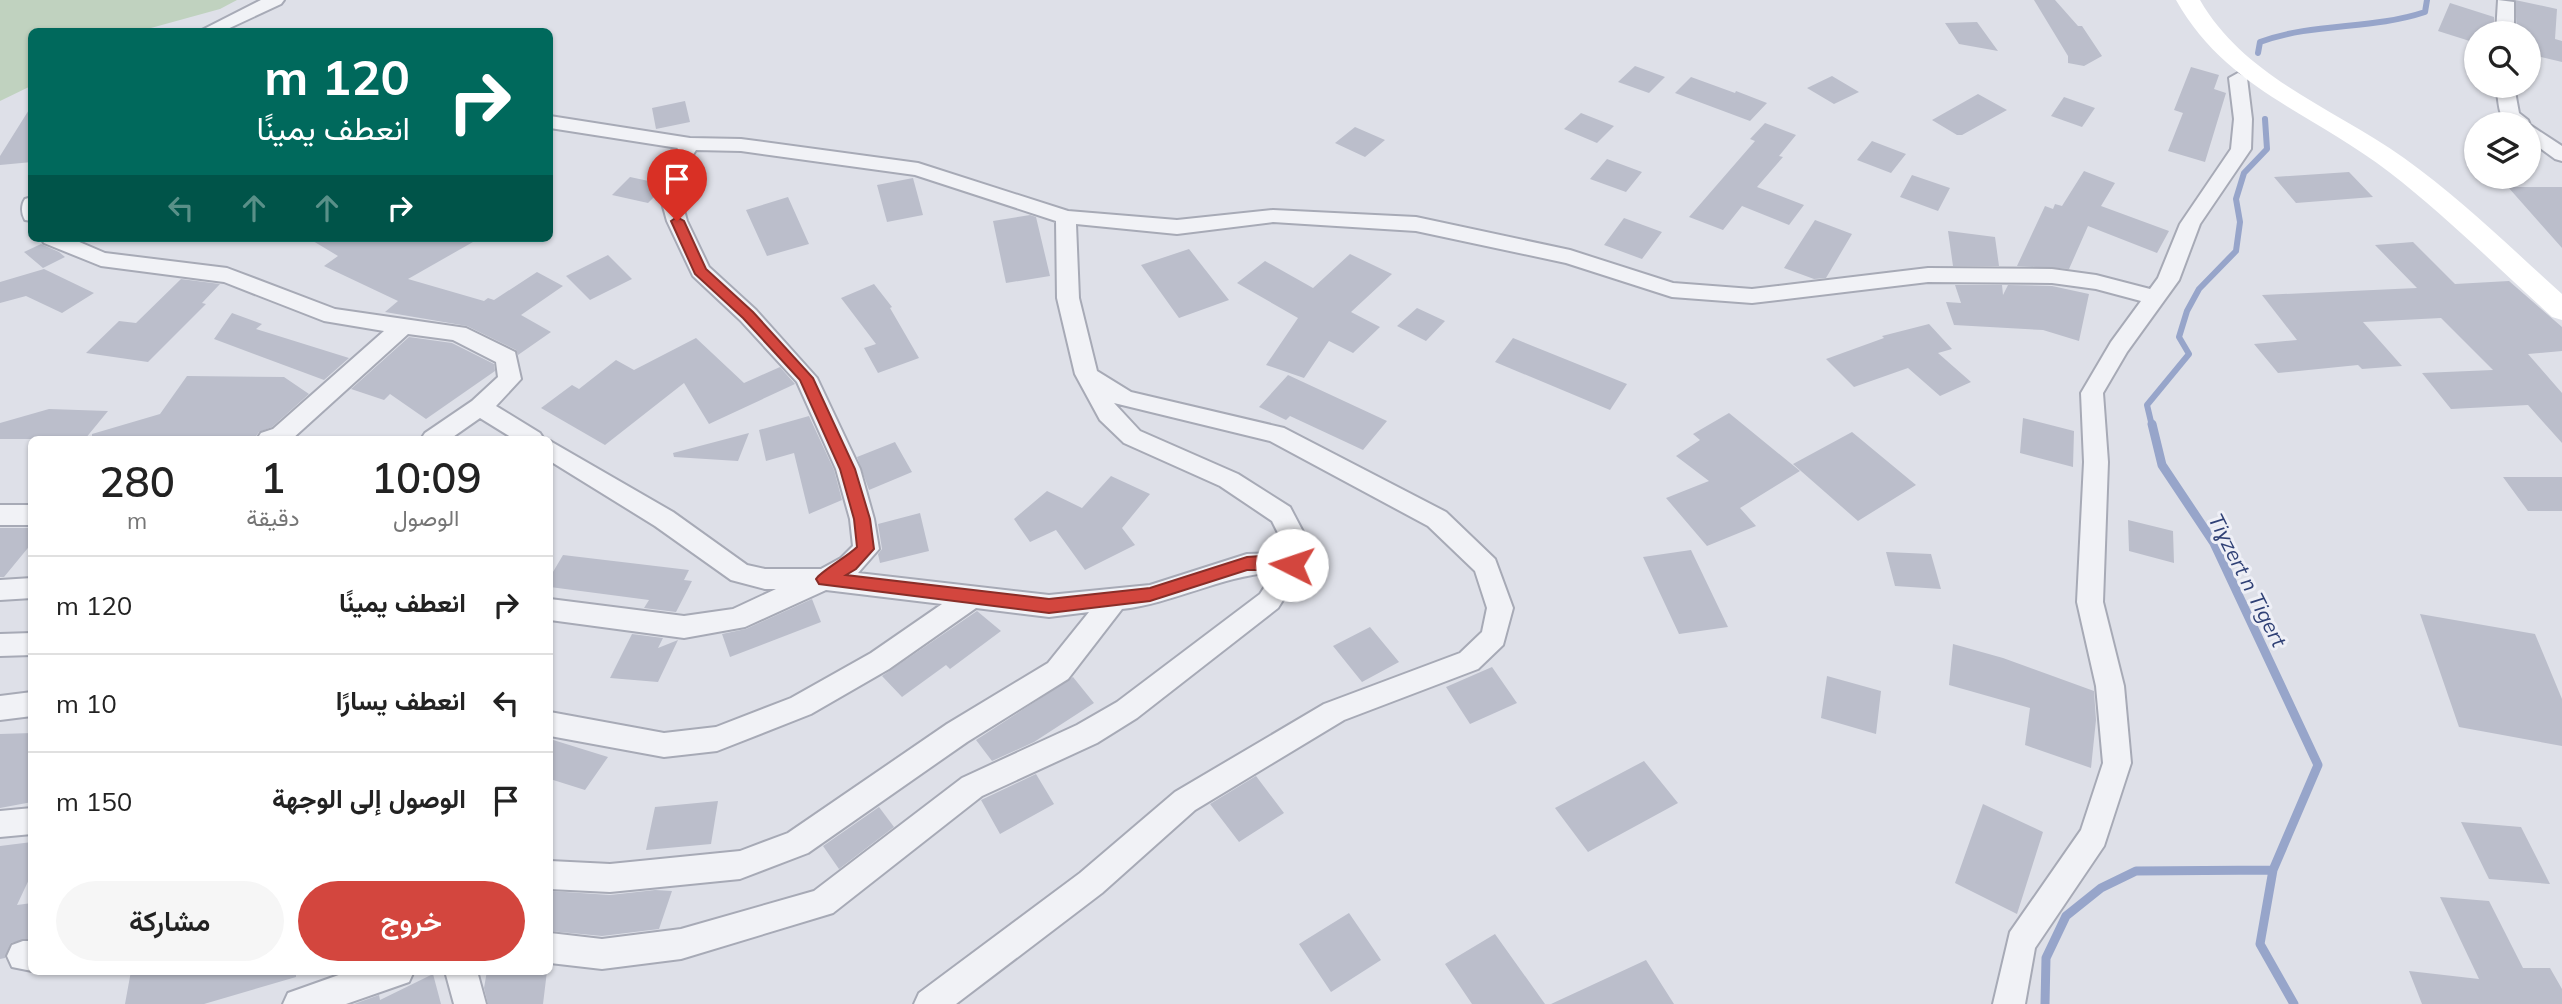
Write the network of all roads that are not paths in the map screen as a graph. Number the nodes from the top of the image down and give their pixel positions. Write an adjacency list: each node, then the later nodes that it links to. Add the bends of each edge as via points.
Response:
1 (275, 0): 6 (street)
2 (2167, 0): 7 (street, via 2196,43)
3 (2188, 0): 8 (street, via 2224,50)
4 (2505, 2): 5 (street)
5 (2505, 21)
6 (215, 28)
7 (2238, 78): 8 (street); 15 (street, via 2241,149 2190,224 2168,280)
8 (2311, 113): 16 (street, via 2398,167)
9 (553, 122): 11 (street)
10 (2541, 140): 12 (street)
11 (690, 144): 13 (street, via 741,145 918,169); 27 (street, via 671,172 669,191 700,271 806,378 848,469 866,549 850,565)
12 (2562, 155)
13 (1066, 217): 15 (street, via 1177,228 1273,216 1416,224 1570,257 1672,290 1752,296 1928,275 2052,276); 18 (street, via 1068,298)
14 (61, 242): 17 (street, via 101,259 227,275 332,316)
15 (2155, 297): 47 (street, via 2092,393 2096,462 2090,602 2110,686 2117,763 2094,836 2021,943)
16 (2562, 310)
17 (403, 326): 19 (street, via 458,332 507,358 510,379); 20 (street)
18 (1086, 374): 26 (street, via 1108,415 1132,437 1229,480 1281,514 1297,545); 46 (street, via 1124,399 1276,434 1437,519 1486,566 1500,608 1494,636 1469,661 1334,712 1185,801 1091,883)
19 (480, 407): 21 (street); 22 (street)
20 (281, 436)
21 (437, 436)
22 (527, 436)
23 (553, 452): 27 (street, via 664,519 740,573 765,579)
24 (0, 515): 25 (street)
25 (28, 515)
26 (1292, 565): 31 (street, via 1247,564 1150,594); 41 (street, via 1269,601 1127,710 1087,734 972,787 821,902 681,944 602,954)
27 (824, 579): 30 (street); 32 (street, via 736,619 684,626)
28 (28, 588): 29 (street)
29 (0, 590)
30 (972, 597): 31 (street, via 1049,606); 37 (street, via 880,660 801,706 717,739 664,745)
31 (1114, 599): 40 (street, via 1058,671 957,733 798,843 740,865 610,878)
32 (553, 610)
33 (28, 644): 34 (street)
34 (0, 645)
35 (28, 704): 36 (street)
36 (0, 708)
37 (553, 725)
38 (28, 821): 39 (street)
39 (0, 824)
40 (553, 874)
41 (553, 948)
42 (386, 975): 44 (street)
43 (462, 975): 45 (street)
44 (299, 1004)
45 (470, 1004)
46 (930, 1004)
47 (2009, 1004)

